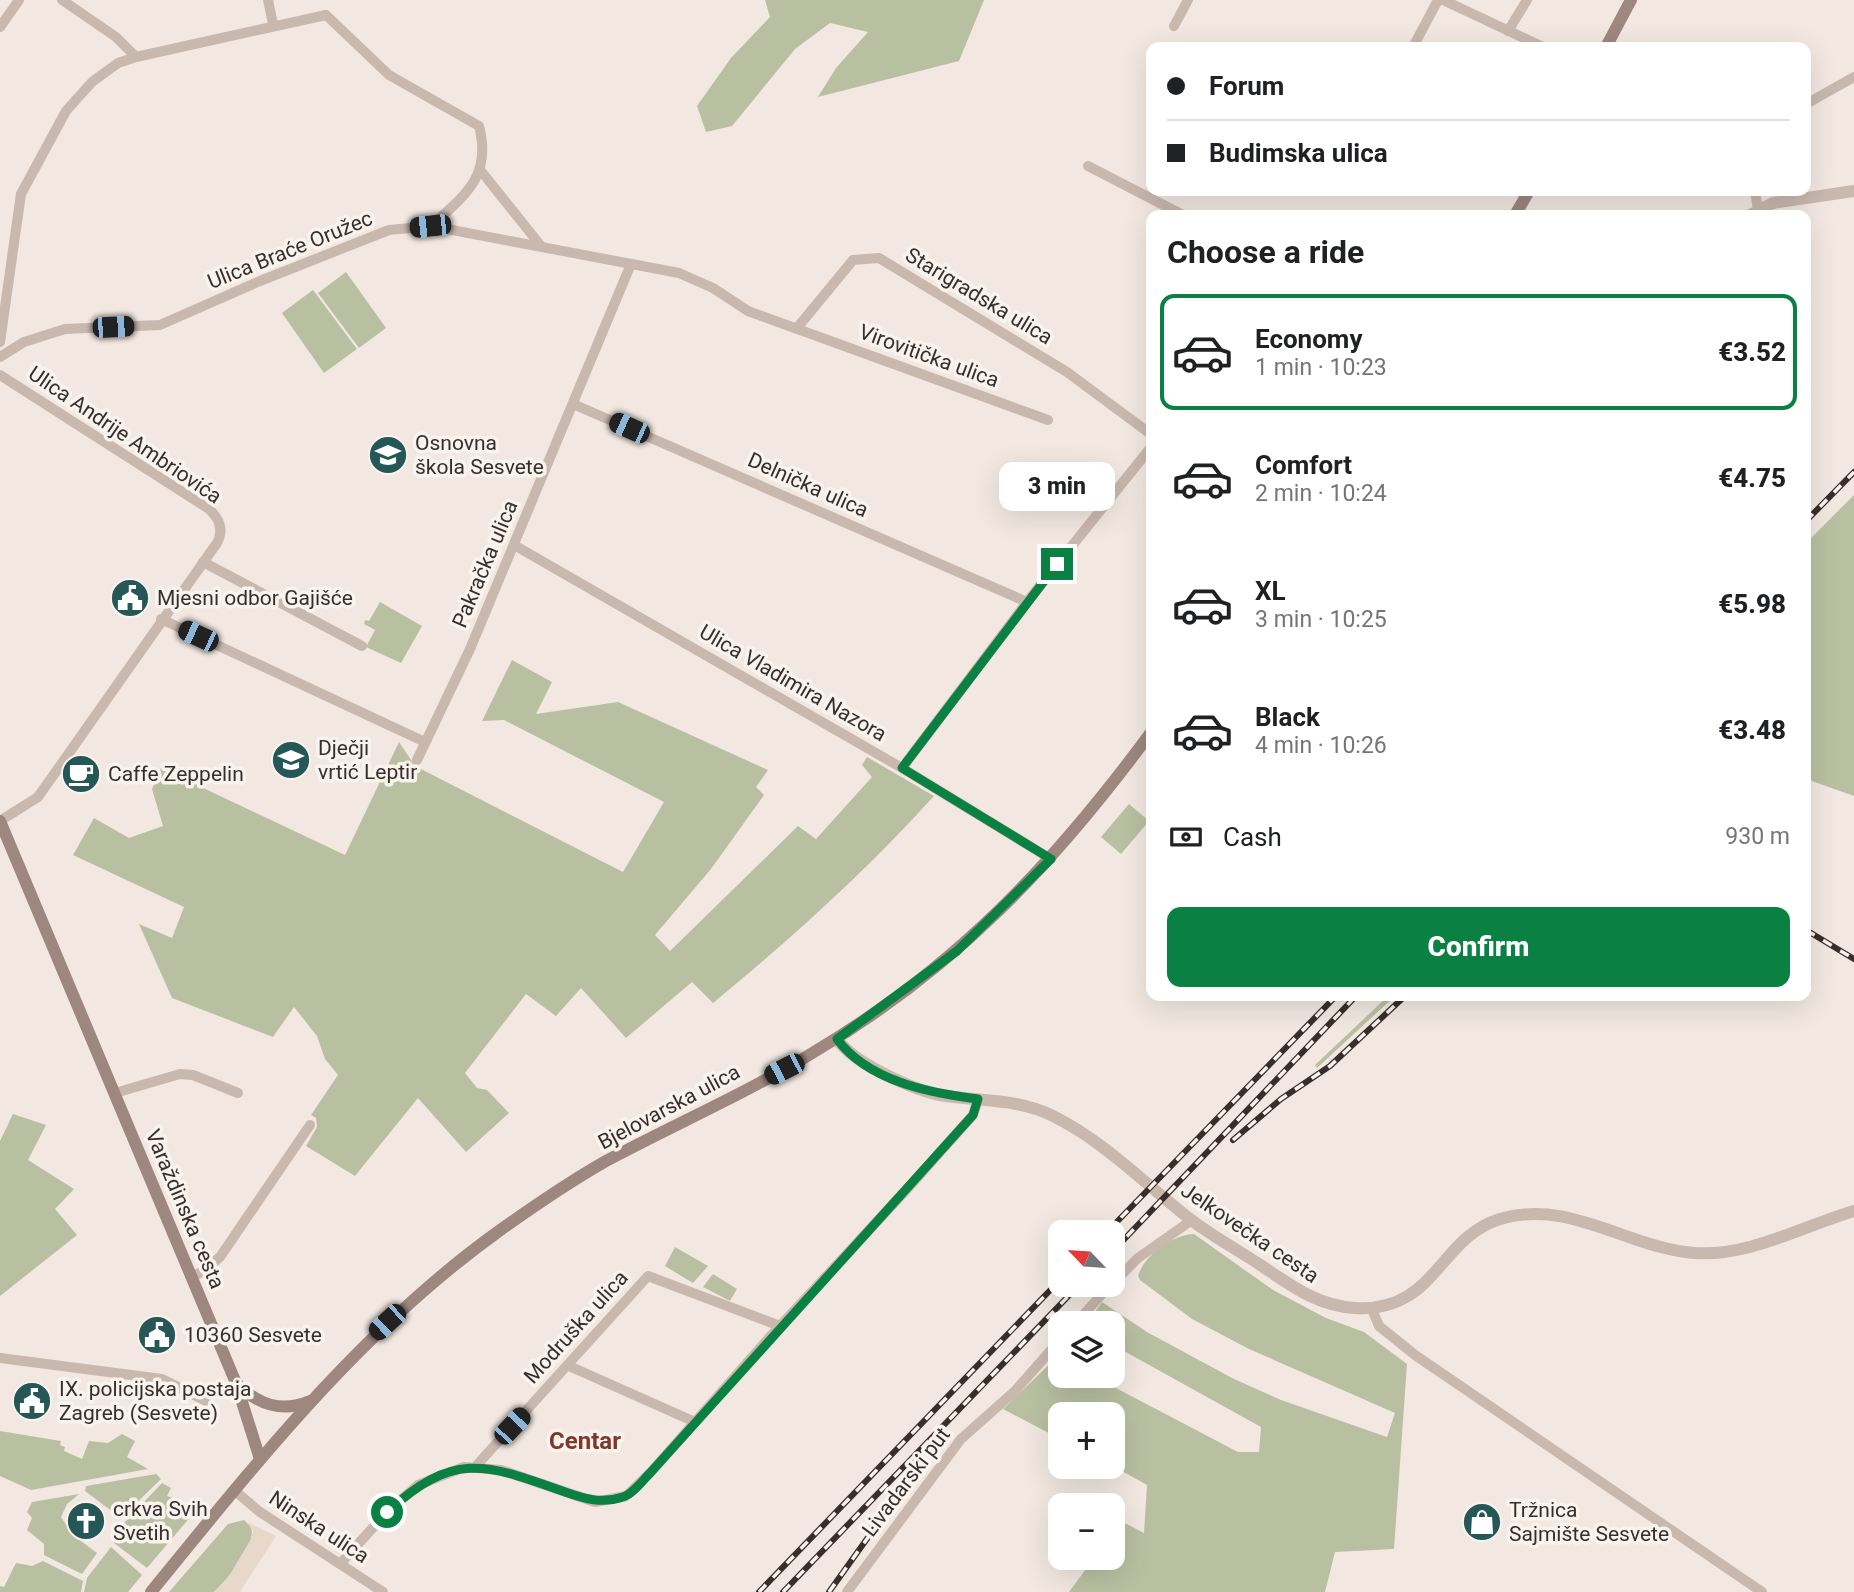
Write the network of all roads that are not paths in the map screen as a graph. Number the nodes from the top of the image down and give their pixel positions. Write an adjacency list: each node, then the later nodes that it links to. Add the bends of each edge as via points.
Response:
1 (19, 0): 10 (street)
2 (62, 0): 15 (street, via 116,37)
3 (268, 0): 8 (street)
4 (1188, 0): 9 (street)
5 (1440, 0): 11 (street); 12 (street)
6 (1527, 0): 11 (street)
7 (1631, 0): 14 (main road)
8 (273, 24): 15 (street); 19 (street, via 326,15 389,75 479,126 484,144)
9 (1174, 26)
10 (0, 27)
11 (1508, 31): 13 (street)
12 (1416, 42)
13 (1532, 42)
14 (1609, 42)
15 (136, 57): 28 (street, via 118,63 92,82 66,111 21,194)
16 (1854, 77): 17 (street)
17 (1811, 101)
18 (1088, 166): 22 (street)
19 (481, 172): 25 (street, via 460,200); 26 (street)
20 (1854, 191): 24 (street, via 1773,203)
21 (1146, 196): 23 (street)
22 (1146, 196)
23 (1173, 210)
24 (1760, 210)
25 (430, 226): 26 (street, Ulica Braće Oružec); 31 (street, Ulica Braće Oružec, via 389,230 160,325 65,329 24,342)
26 (541, 246): 27 (street, Ulica Braće Oružec)
27 (631, 264): 29 (street, Ulica Braće Oružec, via 679,273 748,311); 33 (street, Pakračka ulica)
28 (4, 277): 30 (street)
29 (797, 328): 34 (street, Virovitička ulica); 35 (street, Starigradska ulica, via 853,260 879,258 1067,372)
30 (0, 342)
31 (0, 357)
32 (0, 375): 38 (street, Ulica Andrije Ambriovića, via 217,516 220,532)
33 (573, 404): 37 (street, Pakračka ulica); 39 (street, Delnička ulica)
34 (1048, 420)
35 (1146, 431)
36 (1146, 453): 39 (street)
37 (514, 545): 43 (street, Pakračka ulica); 45 (street, Ulica Vladimira Nazora)
38 (203, 562): 40 (street); 41 (street)
39 (1027, 602): 45 (street)
40 (161, 619): 43 (street); 46 (street, via 38,797)
41 (362, 646)
42 (1146, 739): 47 (main road, Bjelovarska ulica)
43 (425, 742): 44 (street, Pakračka ulica)
44 (417, 760)
45 (902, 768): 47 (street, Ulica Vladimira Nazora)
46 (0, 821): 49 (main road, Varaždinska cesta)
47 (1051, 859): 48 (main road, Bjelovarska ulica, via 957,951)
48 (837, 1039): 51 (street, Jelkovečka cesta, via 859,1060 897,1081 937,1094); 66 (main road, Bjelovarska ulica, via 607,1161 531,1209 399,1310)
49 (115, 1093): 50 (street, via 180,1074); 56 (main road, Varaždinska cesta)
50 (238, 1093)
51 (978, 1099): 54 (street, Jelkovečka cesta, via 1022,1105 1080,1130); 60 (street, via 973,1115)
52 (310, 1125): 56 (street, via 220,1257)
53 (1854, 1211): 58 (street, Jelkovečka cesta, via 1753,1245 1707,1253 1677,1251 1559,1215 1500,1219 1470,1235 1418,1291)
54 (1192, 1220): 55 (street); 58 (street, Jelkovečka cesta, via 1299,1292 1341,1306)
55 (1125, 1271)
56 (192, 1277): 64 (main road, Varaždinska cesta)
57 (1100, 1297): 59 (street)
58 (1371, 1307): 75 (street, via 1379,1326 1415,1355)
59 (1087, 1311)
60 (780, 1326): 63 (street, Modruška ulica, via 648,1276); 67 (street)
61 (1048, 1354): 74 (street, Livadarski put, via 1015,1391 961,1439)
62 (0, 1358): 65 (street, via 162,1379)
63 (569, 1366): 67 (street); 69 (street, Modruška ulica)
64 (236, 1383): 66 (main road, via 272,1406 292,1407); 68 (main road, Varaždinska cesta)
65 (206, 1401)
66 (310, 1401): 68 (main road, Bjelovarska ulica)
67 (695, 1423): 69 (street, via 626,1496 595,1502)
68 (260, 1459): 70 (main road, Bjelovarska ulica)
69 (476, 1466): 71 (street, via 418,1485)
70 (234, 1491): 71 (street, Ninska ulica); 72 (main road, Bjelovarska ulica)
71 (341, 1563): 73 (street, Ninska ulica)
72 (151, 1592)
73 (383, 1592)
74 (847, 1592)
75 (1762, 1592)

